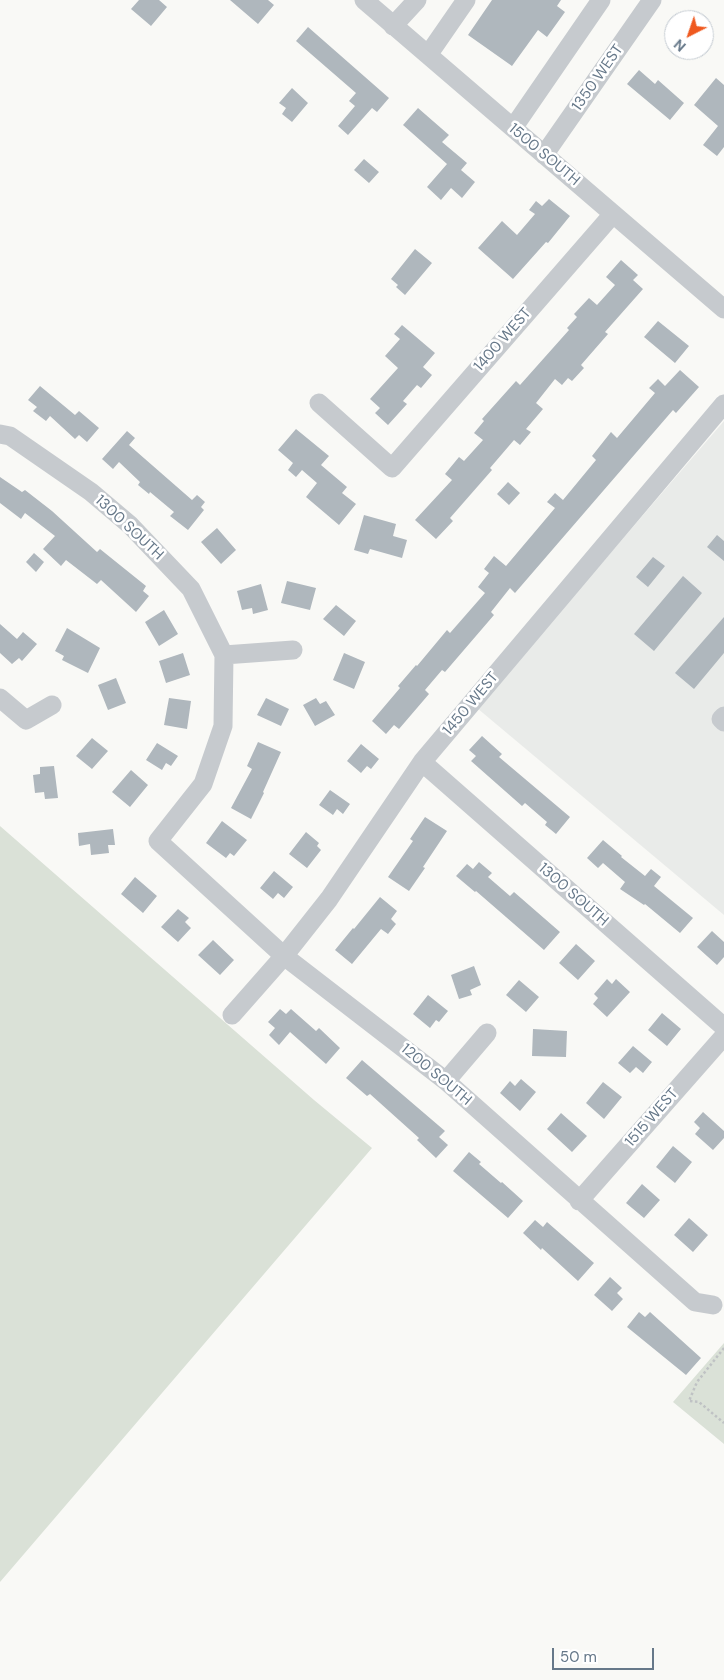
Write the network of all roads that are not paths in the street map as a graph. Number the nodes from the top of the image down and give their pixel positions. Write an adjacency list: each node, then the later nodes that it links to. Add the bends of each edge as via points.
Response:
1 (364, 0): 6 (street, 1500 SOUTH)
2 (417, 0): 6 (street)
3 (466, 0): 7 (street)
4 (601, 0): 8 (street)
5 (652, 0): 9 (street, 1350 WEST)
6 (393, 26): 7 (street, 1500 SOUTH)
7 (428, 55): 8 (street, 1500 SOUTH)
8 (513, 128): 9 (street, 1500 SOUTH)
9 (544, 155): 10 (street, 1500 SOUTH)
10 (613, 214): 11 (street, 1500 SOUTH); 12 (street, 1400 WEST, via 392,468)
11 (724, 309)
12 (319, 403)
13 (724, 404): 21 (street, 1450 WEST)
14 (0, 434): 16 (street, 1300 SOUTH, via 10,436 91,492 130,525 191,589)
15 (293, 650): 16 (street)
16 (224, 655): 22 (street, 1200 SOUTH, via 223,726 203,784 158,841)
17 (0, 698): 18 (street, via 26,720)
18 (52, 705)
19 (724, 716): 20 (street, via 721,719)
20 (724, 722)
21 (422, 762): 22 (street, 1450 WEST, via 329,899); 24 (street, 1300 SOUTH)
22 (284, 956): 23 (street, 1450 WEST); 27 (street, 1200 SOUTH)
23 (232, 1016)
24 (724, 1027)
25 (487, 1033): 27 (street)
26 (724, 1036): 28 (street, 1515 WEST)
27 (446, 1082): 28 (street, 1200 SOUTH)
28 (579, 1201): 29 (street, 1200 SOUTH, via 695,1302)
29 (713, 1304)

